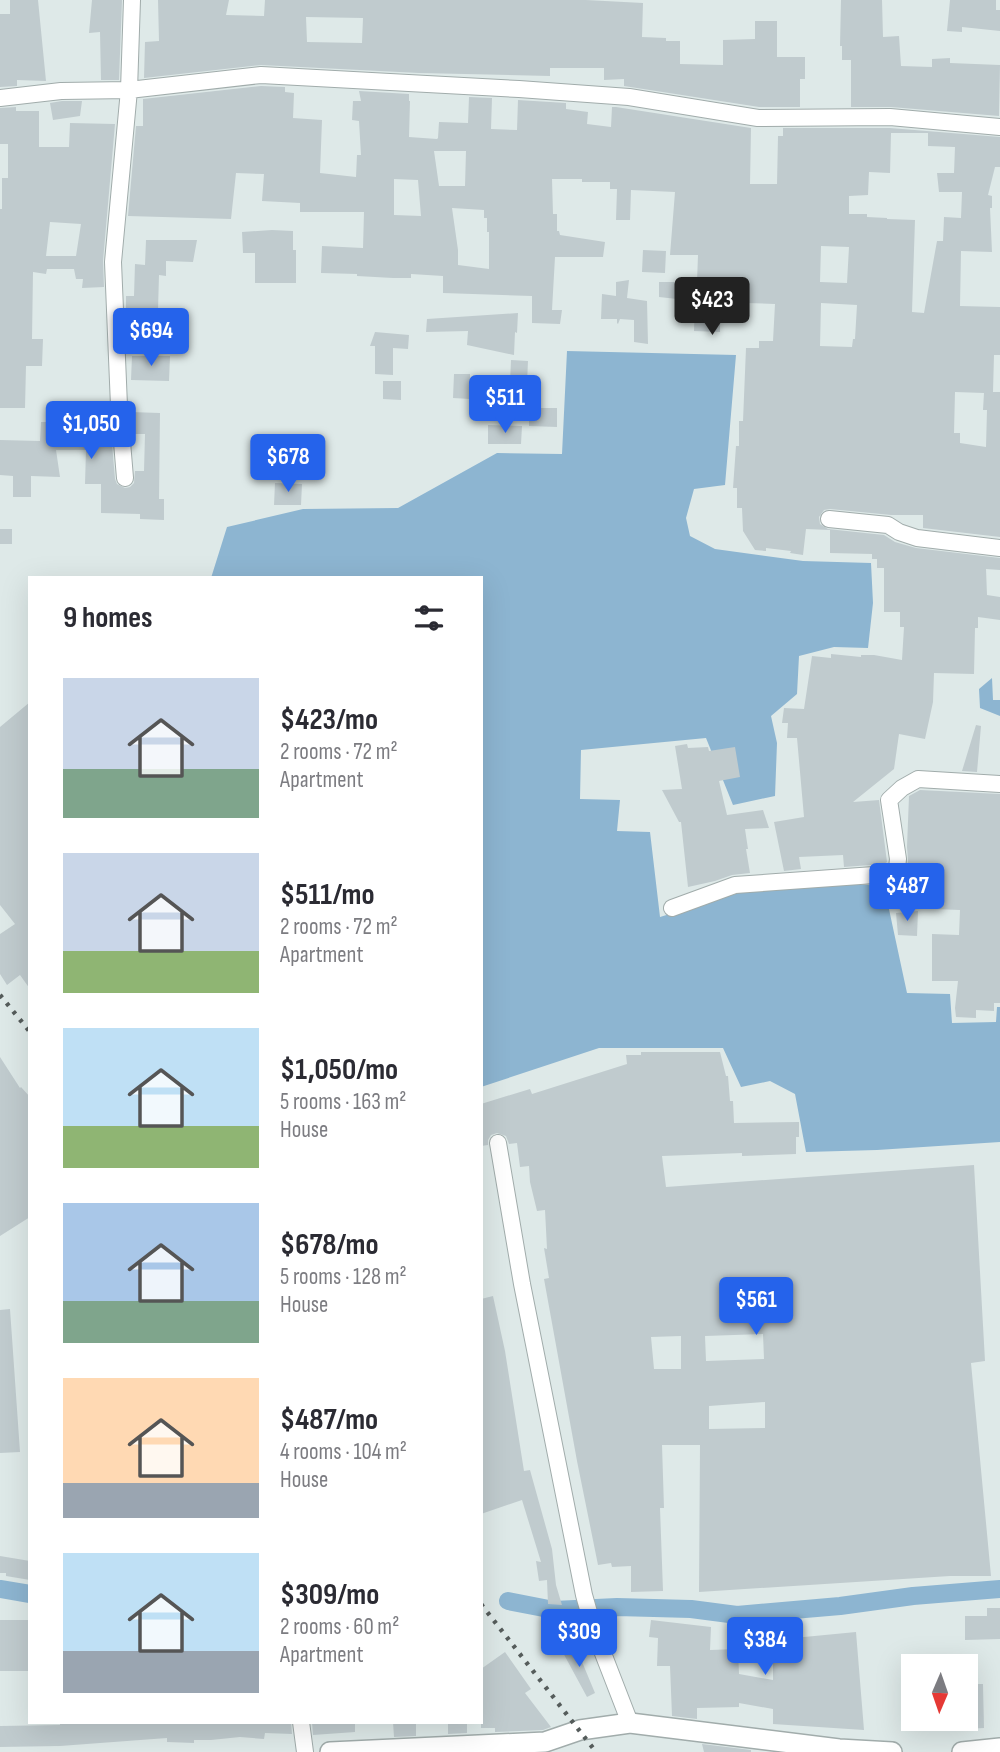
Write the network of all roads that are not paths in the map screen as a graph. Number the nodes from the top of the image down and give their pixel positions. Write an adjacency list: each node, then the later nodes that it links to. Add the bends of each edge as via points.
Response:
1 (132, 0): 2 (street)
2 (130, 90): 3 (street); 4 (street, via 261,75 629,97 758,118 890,117); 5 (street, via 113,262)
3 (0, 98)
4 (1000, 127)
5 (125, 478)
6 (830, 519): 7 (street, via 888,525 917,538)
7 (1000, 548)
8 (1000, 784): 9 (street, via 918,779 902,788 889,800 898,859 897,868 888,874 734,885)
9 (672, 908)
10 (498, 1143): 11 (street, via 584,1595)
11 (630, 1723): 15 (street, via 580,1730 545,1742); 16 (street)
12 (301, 1724): 14 (street)
13 (1000, 1748): 17 (street)
14 (305, 1752)
15 (330, 1752)
16 (892, 1752)
17 (962, 1752)

